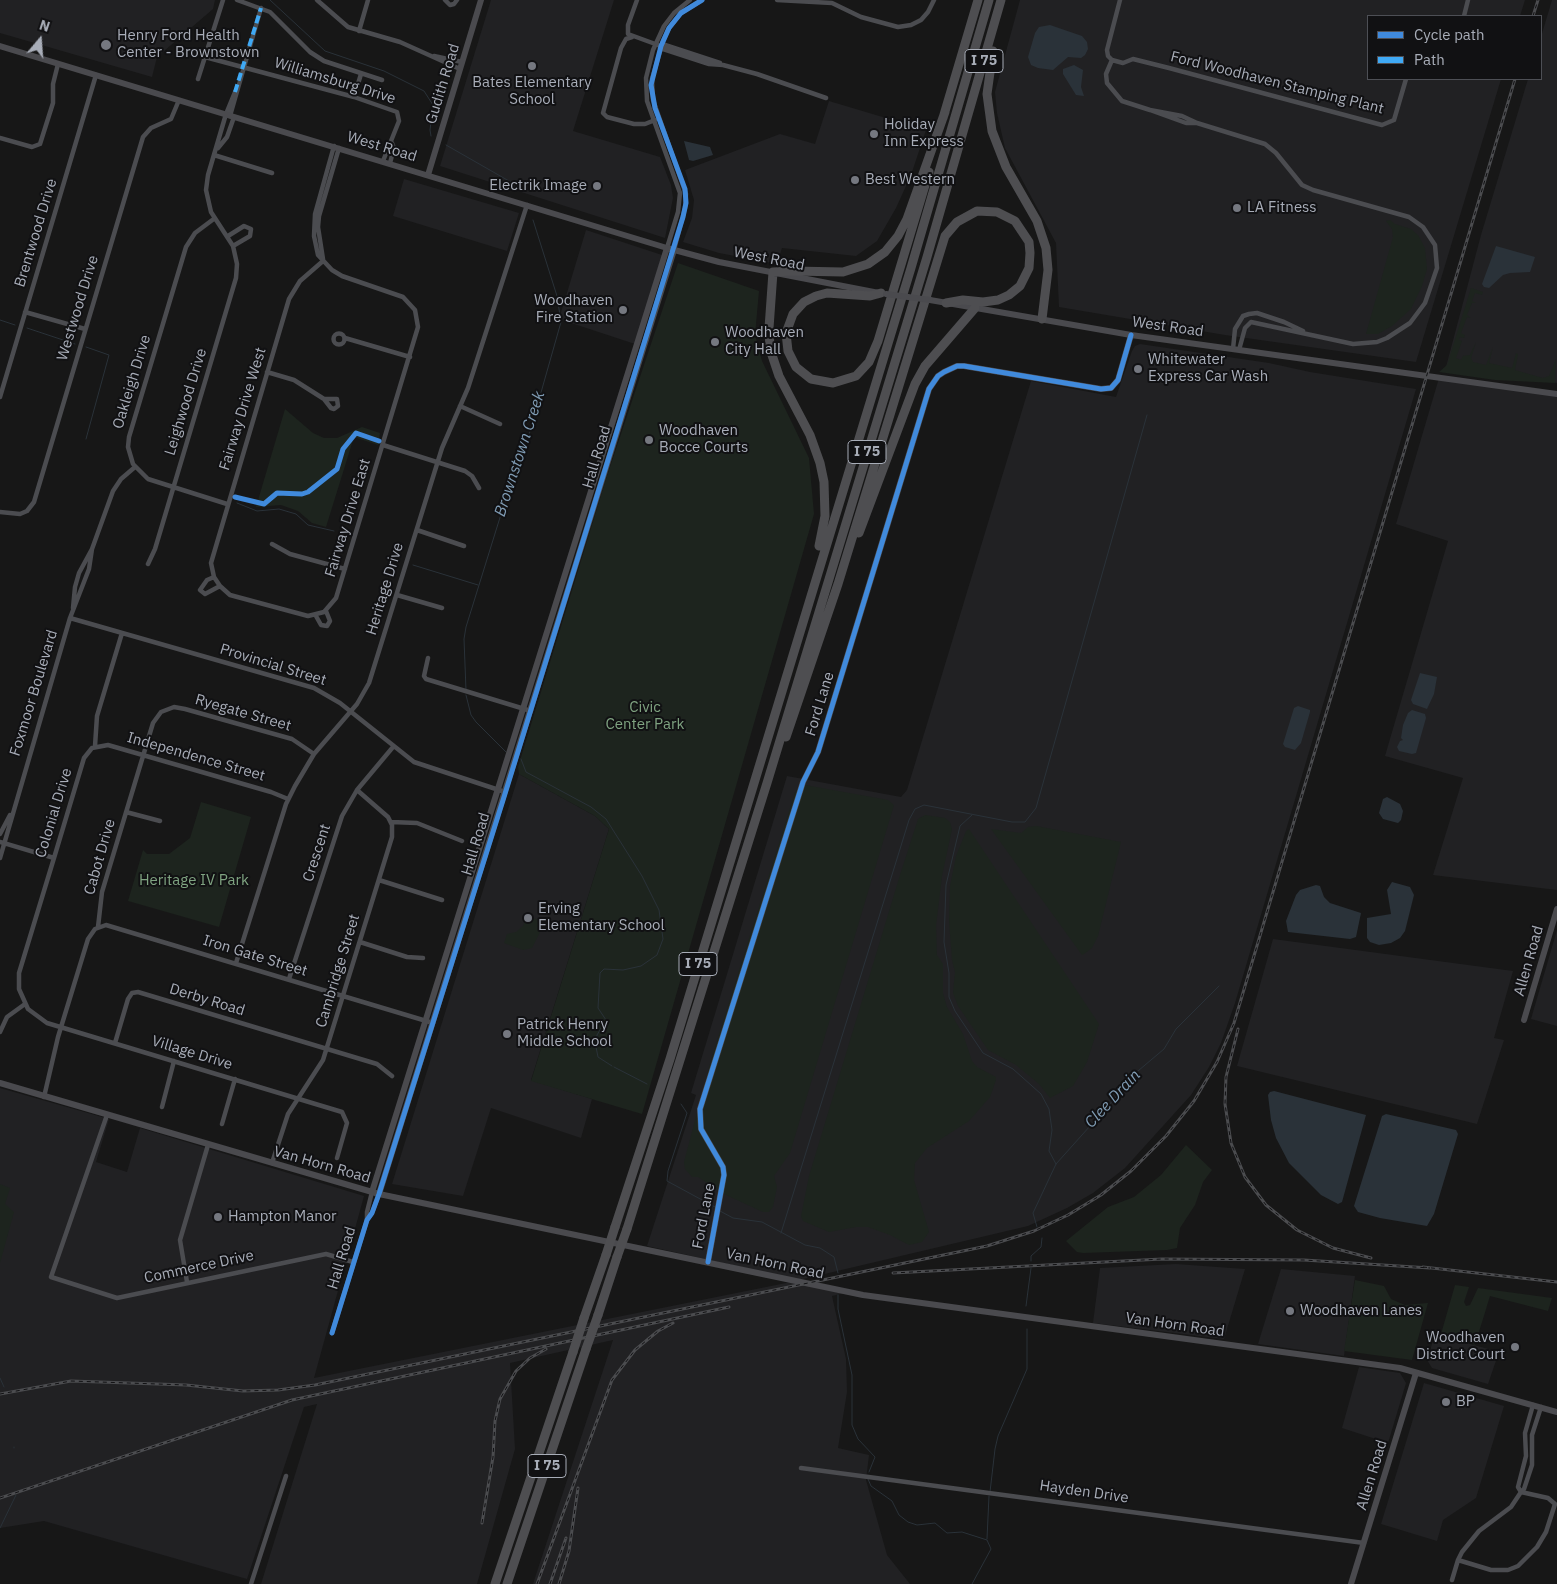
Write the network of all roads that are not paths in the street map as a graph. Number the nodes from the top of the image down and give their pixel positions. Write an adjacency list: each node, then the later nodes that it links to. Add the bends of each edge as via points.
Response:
1 (223, 0): 26 (street)
2 (237, 0): 19 (street)
3 (317, 0): 21 (street, via 342,24)
4 (368, 0): 21 (street)
5 (445, 0): 6 (street, via 452,5)
6 (457, 0)
7 (481, 0): 29 (main road, Gudith Road)
8 (637, 0): 22 (street, via 628,25 628,34)
9 (690, 0): 23 (street, Hall Road, via 670,17)
10 (702, 0): 25 (street, Hall Road, via 675,20)
11 (777, 0): 12 (street, via 827,2 888,26 902,27 925,16)
12 (934, 0)
13 (978, 0): 39 (highway)
14 (989, 0): 93 (highway, I 75, via 917,250)
15 (1001, 0): 106 (highway, I 75, via 927,257)
16 (1006, 0): 63 (highway, via 990,62 987,104 1000,155 1044,241 1048,270)
17 (1120, 0): 27 (street, via 1107,50)
18 (1468, 0): 20 (street)
19 (261, 8): 30 (street); 31 (street, via 270,12 316,57)
20 (1464, 15)
21 (359, 31): 29 (street, via 400,42 430,56)
22 (632, 37): 23 (street); 41 (street, via 626,39 621,48 603,112 607,117 634,124)
23 (656, 45): 25 (street); 41 (street, Hall Road, via 645,85 647,101)
24 (0, 46): 28 (main road, West Road)
25 (661, 46): 37 (street, via 709,64 723,64); 41 (street, Hall Road, via 651,85)
26 (205, 57): 30 (street, Williamsburg Drive); 33 (street)
27 (1112, 60): 35 (street, Ford Woodhaven Stamping Plant, via 1123,63 1133,59 1382,125 1394,120); 65 (street, via 1106,74 1111,90 1122,101 1186,123 1197,123 1265,144 1307,188 1409,217 1423,227 1435,245 1438,268 1430,294 1417,316 1401,331 1377,342 1353,344)
28 (58, 64): 32 (main road, West Road); 42 (street, via 53,103 41,143 32,148)
29 (461, 65): 49 (main road, Gudith Road)
30 (243, 68): 36 (street, Williamsburg Drive); 40 (street)
31 (361, 74): 34 (street); 36 (street)
32 (96, 75): 38 (main road, West Road); 62 (street, Brentwood Drive)
33 (198, 80)
34 (382, 80)
35 (1406, 80)
36 (354, 97): 46 (street, Williamsburg Drive, via 398,113 400,118 388,146)
37 (826, 98)
38 (179, 100): 40 (main road, West Road); 64 (street, Westwood Drive, via 171,119 151,128 143,137)
39 (945, 112): 58 (highway, via 907,219 884,252 868,264 843,272); 59 (highway, via 869,362 856,376 838,383 818,381 799,370 789,355 786,338 789,320 798,307 810,298 827,293 870,296)
40 (229, 115): 43 (main road, West Road); 44 (street, Leighwood Drive); 44 (street, Leighwood Drive, via 226,136)
41 (656, 119): 48 (street, Hall Road)
42 (0, 138)
43 (337, 147): 46 (main road, West Road); 57 (street, via 322,196 318,227)
44 (217, 149): 45 (street, Leighwood Drive)
45 (214, 155): 47 (street); 53 (street, Leighwood Drive, via 206,190 208,205)
46 (386, 162): 49 (main road, West Road)
47 (272, 172)
48 (677, 174): 51 (street, Hall Road); 52 (street, Hall Road, via 685,189)
49 (428, 175): 50 (main road, West Road)
50 (527, 205): 56 (main road, West Road); 74 (street, Heritage Drive)
51 (679, 207): 52 (street); 56 (street, Hall Road)
52 (685, 208): 56 (street, Hall Road)
53 (215, 218): 54 (street, Leighwood Drive); 78 (street, Oakleigh Drive, via 195,233 184,254 129,437 128,452)
54 (228, 236): 55 (street, Leighwood Drive); 55 (street, via 244,226 251,229 250,236)
55 (233, 246): 79 (street, Leighwood Drive, via 238,264 236,278)
56 (670, 249): 58 (main road, West Road); 99 (main road, Hall Road)
57 (323, 261): 69 (street, Fairway Drive East, via 342,276 406,299 414,308 418,327); 70 (street, Fairway Drive West, via 304,276 292,293)
58 (773, 272): 59 (main road, West Road); 93 (highway, via 769,328 771,354 814,443 824,482 825,516 806,594)
59 (884, 293): 60 (main road, West Road, bridge)
60 (946, 303): 61 (main road, West Road); 90 (highway, via 998,300 1009,296 1020,286 1029,268 1030,253 1029,242 1015,221 997,212 977,212 957,222 945,236)
61 (975, 308): 63 (main road, West Road); 90 (highway, via 925,366 915,384)
62 (25, 312): 64 (street); 72 (street, Brentwood Drive)
63 (1042, 319): 66 (main road, West Road)
64 (85, 329): 82 (street, Westwood Drive, via 34,502 20,514)
65 (1306, 332): 68 (street, via 1251,322); 68 (street, via 1257,313 1249,314 1243,316 1235,329)
66 (1131, 335): 68 (main road, West Road); 150 (main road, Ford Lane, via 1118,380 1111,388 956,366 938,376 929,389 818,752 803,782 700,1110 701,1129 724,1175)
67 (345, 338): 69 (street)
68 (1236, 349): 71 (main road, West Road)
69 (410, 357): 76 (street, Fairway Drive East)
70 (267, 372): 73 (street, via 292,379); 81 (street, Fairway Drive West)
71 (1557, 394)
72 (0, 398)
73 (324, 399)
74 (460, 406): 75 (street); 77 (street, Heritage Drive)
75 (500, 424)
76 (383, 445): 77 (street); 88 (street, Fairway Drive East)
77 (438, 462): 80 (street, via 465,471); 83 (street, Heritage Drive)
78 (135, 467): 79 (street, via 148,479); 86 (street, Foxmoor Boulevard, via 113,491)
79 (173, 487): 81 (street); 87 (street, Leighwood Drive)
80 (479, 488)
81 (227, 504): 89 (street, Fairway Drive West, via 212,558)
82 (0, 512)
83 (416, 530): 85 (street); 92 (street, Heritage Drive)
84 (272, 544): 88 (street, via 290,554)
85 (464, 546)
86 (92, 549): 94 (street, Foxmoor Boulevard, via 85,580); 94 (street, Foxmoor Boulevard, via 76,581)
87 (148, 564)
88 (345, 570): 91 (street, Fairway Drive East, via 336,598 321,613 304,616 237,597)
89 (214, 577): 91 (street); 91 (street, via 207,580 200,590 205,594)
90 (838, 584): 106 (highway, via 778,762)
91 (220, 586)
92 (396, 595): 95 (street); 101 (street, Heritage Drive, via 369,684)
93 (806, 607): 164 (highway, I 75, bridge, via 667,1068)
94 (73, 608): 96 (street, Foxmoor Boulevard)
95 (442, 608)
96 (70, 618): 97 (street, Provincial Street); 111 (street, Foxmoor Boulevard)
97 (122, 633): 101 (street, Provincial Street, via 314,688); 102 (street, Colonial Drive, via 97,716)
98 (428, 658): 99 (street, via 426,679)
99 (528, 710): 108 (main road, Hall Road)
100 (162, 711): 104 (street, Ryegate Street, via 177,707 292,739); 105 (street, Cabot Drive, via 155,719)
101 (350, 711): 103 (street, Provincial Street); 104 (street, Heritage Drive)
102 (95, 746): 105 (street, Independence Street, via 108,745); 119 (street, Colonial Drive, via 84,758)
103 (393, 747): 107 (street, Crescent); 108 (street, Provincial Street, via 421,766)
104 (314, 754): 109 (street, Heritage Drive)
105 (143, 755): 109 (street, Independence Street); 110 (street, Cabot Drive)
106 (767, 783): 165 (highway, I 75, bridge, via 627,1229)
107 (357, 790): 113 (street); 127 (street, Crescent, via 338,826)
108 (502, 791): 131 (main road, Hall Road)
109 (288, 799): 126 (street, Heritage Drive)
110 (126, 812): 112 (street); 123 (street, Cabot Drive, via 100,898)
111 (11, 814): 114 (street, Foxmoor Boulevard); 117 (street, Foxmoor Boulevard)
112 (160, 821)
113 (390, 822): 115 (street, via 413,822); 120 (street, Cambridge Street, via 392,837)
114 (0, 834)
115 (462, 841)
116 (0, 842): 117 (street)
117 (6, 844): 118 (street, Foxmoor Boulevard); 119 (street)
118 (0, 858)
119 (54, 858): 129 (street, Colonial Drive, via 19,973 19,989)
120 (379, 880): 121 (street); 124 (street, Cambridge Street)
121 (442, 900)
122 (1557, 909): 130 (main road, Allen Road)
123 (98, 927): 126 (street, Iron Gate Street, via 112,926); 132 (street, Cabot Drive, via 88,939)
124 (360, 942): 125 (street); 128 (street, Cambridge Street)
125 (423, 958)
126 (236, 963): 127 (street, Iron Gate Street)
127 (290, 979): 128 (street, Iron Gate Street)
128 (343, 995): 131 (street, Iron Gate Street); 135 (street, Cambridge Street)
129 (25, 1004): 132 (street, Village Drive, via 39,1018); 133 (street, via 7,1017)
130 (1524, 1020)
131 (430, 1022): 148 (main road, Hall Road)
132 (61, 1027): 134 (street, Village Drive); 140 (street, Cabot Drive)
133 (0, 1032)
134 (115, 1043): 135 (street, Derby Road, via 128,999 138,992); 136 (street, Village Drive)
135 (326, 1049): 137 (street, via 377,1064); 141 (street, Cambridge Street, via 318,1069)
136 (174, 1061): 138 (street, Village Drive); 142 (street)
137 (392, 1076)
138 (235, 1079): 141 (street, Village Drive); 144 (street)
139 (0, 1084): 140 (main road, Van Horn Road)
140 (44, 1096): 143 (main road, Van Horn Road)
141 (298, 1098): 146 (street, Village Drive, via 342,1112 347,1118); 147 (street, Cambridge Street, via 286,1119)
142 (162, 1107)
143 (107, 1115): 145 (main road, Van Horn Road); 151 (street, Commerce Drive, via 51,1277 117,1298)
144 (222, 1124)
145 (208, 1145): 147 (main road, Van Horn Road); 151 (street, via 180,1240)
146 (337, 1158)
147 (272, 1164): 148 (main road, Van Horn Road)
148 (376, 1193): 149 (street, Hall Road); 150 (main road, Van Horn Road)
149 (354, 1262): 151 (street, Commerce Drive, via 326,1254); 152 (street, Hall Road)
150 (708, 1262): 153 (main road, Van Horn Road, via 885,1299 1322,1356)
151 (187, 1282)
152 (332, 1333)
153 (1416, 1373): 154 (main road, Van Horn Road); 160 (main road, Allen Road)
154 (1533, 1405): 155 (main road, Van Horn Road); 159 (street, via 1525,1433 1526,1456 1518,1487)
155 (1541, 1407): 156 (main road, Van Horn Road); 159 (street, via 1532,1435 1532,1465)
156 (1557, 1412)
157 (801, 1468): 160 (street, Hayden Drive)
158 (286, 1476): 163 (street)
159 (1521, 1492): 161 (street, via 1511,1507 1479,1531); 161 (street, via 1548,1498 1555,1504 1546,1532 1537,1547 1518,1566 1508,1570 1491,1570)
160 (1364, 1543): 166 (main road, Allen Road)
161 (1458, 1560): 162 (street)
162 (1452, 1580)
163 (251, 1584)
164 (495, 1584)
165 (508, 1584)
166 (1351, 1584)

